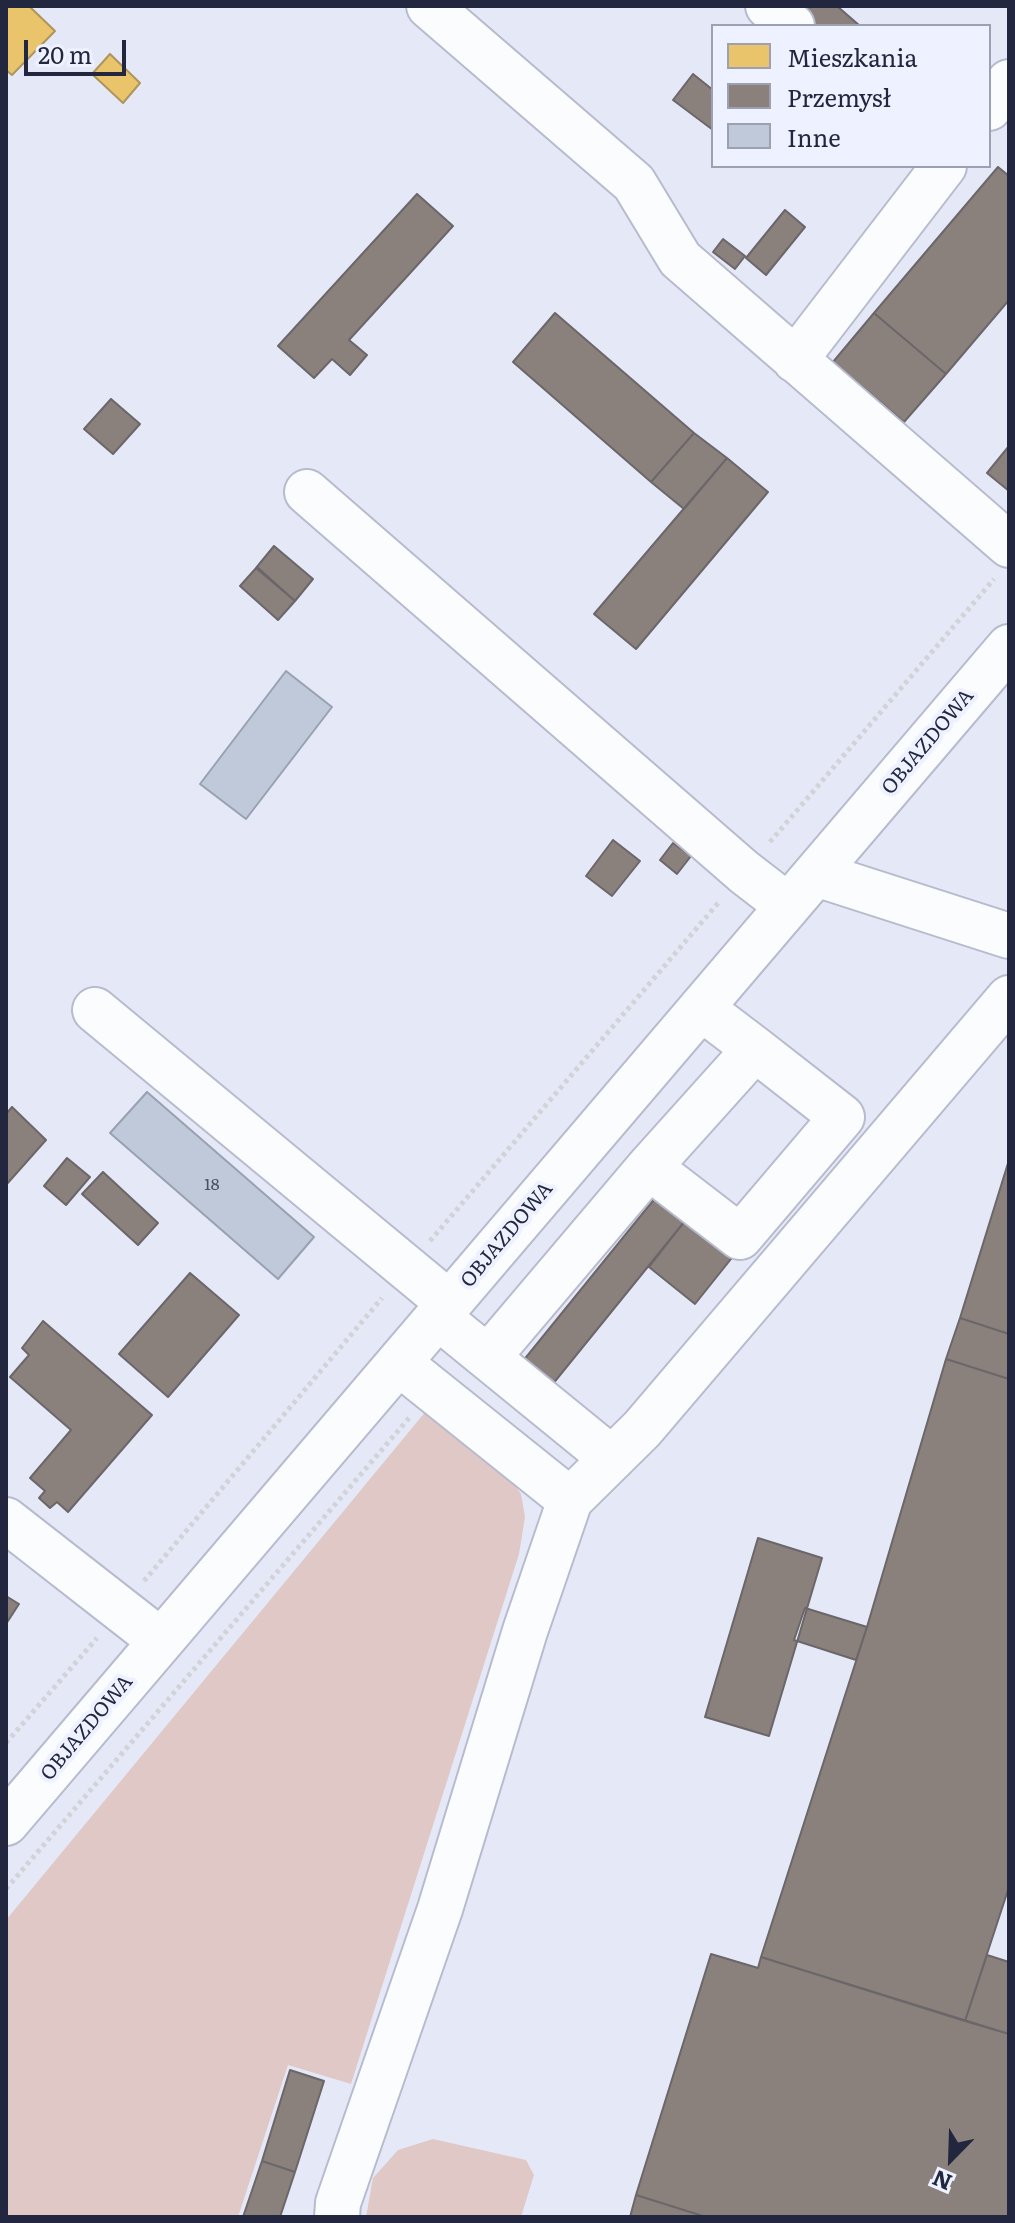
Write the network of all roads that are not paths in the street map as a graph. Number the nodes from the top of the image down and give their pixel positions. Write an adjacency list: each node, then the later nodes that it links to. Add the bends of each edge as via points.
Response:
1 (429, 6): 7 (street, via 634,183 680,259)
2 (768, 6): 3 (street)
3 (790, 24)
4 (1009, 82): 5 (street)
5 (991, 105)
6 (942, 168): 7 (street)
7 (795, 360): 9 (street)
8 (307, 492): 11 (street, via 744,872)
9 (1004, 559)
10 (1009, 647): 11 (street, OBJAZDOWA)
11 (802, 890): 12 (street); 14 (street, OBJAZDOWA)
12 (1009, 936)
13 (1009, 998): 21 (street, via 642,1429)
14 (701, 1008): 16 (street); 18 (street, OBJAZDOWA)
15 (95, 1010): 18 (street, via 407,1268)
16 (755, 1049): 17 (street); 17 (street, via 842,1117 740,1237)
17 (649, 1167): 19 (street)
18 (443, 1310): 19 (street); 20 (street, OBJAZDOWA)
19 (488, 1357): 21 (street)
20 (399, 1363): 22 (street); 24 (street, OBJAZDOWA)
21 (611, 1458): 22 (street)
22 (570, 1500): 26 (street)
23 (6, 1520): 24 (street)
24 (161, 1641): 25 (street, OBJAZDOWA)
25 (6, 1823)
26 (337, 2217)

